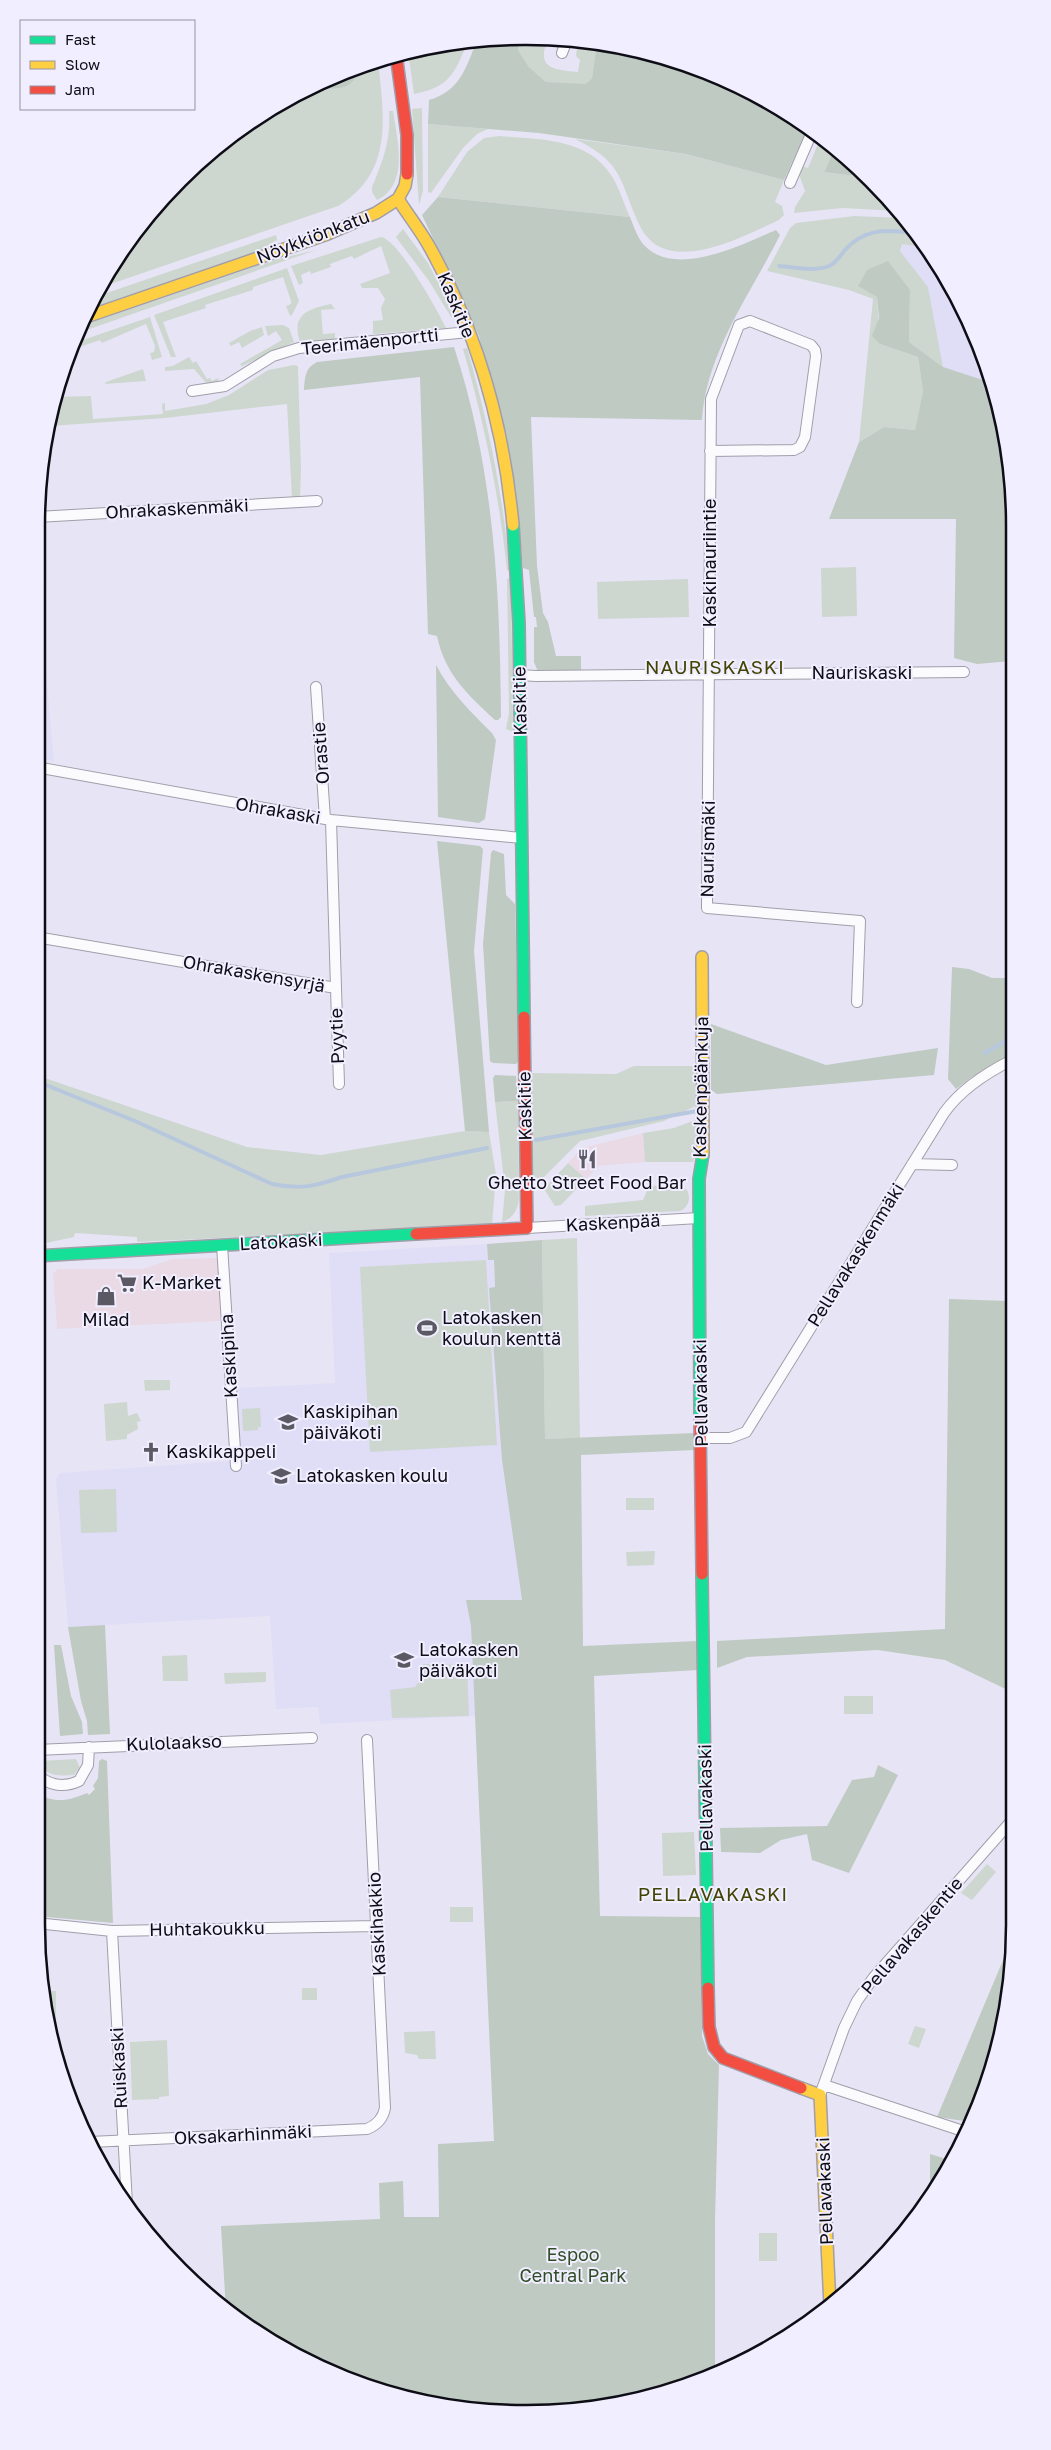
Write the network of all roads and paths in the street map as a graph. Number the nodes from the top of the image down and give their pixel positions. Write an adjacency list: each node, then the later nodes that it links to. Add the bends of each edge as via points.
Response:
1 (564, 47): 2 (street)
2 (562, 53)
3 (397, 62): 6 (street, via 408,169 405,186)
4 (809, 138): 5 (street)
5 (790, 183)
6 (398, 199): 7 (street, Nöykkiönkatu, via 376,213 324,235); 8 (street, Kaskitie, via 449,282)
7 (95, 313)
8 (469, 332): 9 (street, Teerimäenportti, via 300,348 273,356 225,386); 14 (street, Kaskitie, via 494,415 508,489 518,573)
9 (192, 391)
10 (710, 451): 10 (street, Kaskinauriintie, via 711,399 739,325 750,321 811,345 816,356 805,437 800,447 794,450); 15 (street, Kaskinauriintie)
11 (316, 501): 12 (street, Ohrakaskenmäki)
12 (45, 517)
13 (964, 672): 15 (street, Nauriskaski)
14 (520, 675): 15 (street, Nauriskaski); 19 (street, Kaskitie)
15 (710, 675): 23 (street, Naurismäki, via 707,908 860,921)
16 (316, 687): 18 (street, Orastie)
17 (45, 769): 18 (street, Ohrakaski)
18 (328, 820): 19 (street, Ohrakaski); 22 (street, Ohrakaskensyrjä)
19 (522, 838): 29 (street, Kaskitie)
20 (45, 939): 22 (street, Ohrakaskensyrjä)
21 (702, 957): 28 (street, Kaskenpäänkuja, via 704,1146 700,1167)
22 (336, 988): 25 (street, Pyytie)
23 (857, 1002)
24 (1006, 1064): 26 (street, Pellavakaskenmäki, via 955,1097)
25 (339, 1084)
26 (912, 1164): 27 (street); 32 (street, Pellavakaskenmäki, via 746,1432 730,1438)
27 (952, 1165)
28 (699, 1218): 29 (street, Kaskenpää); 32 (street, Pellavakaski)
29 (527, 1228): 30 (street, Latokaski)
30 (222, 1245): 31 (street, Latokaski); 33 (street, Kaskipiha)
31 (45, 1255)
32 (701, 1438): 43 (street, Pellavakaski, via 709,2027 714,2047 723,2058)
33 (236, 1466)
34 (312, 1738): 36 (street, Kulolaakso)
35 (367, 1740): 41 (street, Kaskihakkio)
36 (89, 1747): 37 (street, Kulolaakso); 38 (street, via 88,1765 79,1781 59,1785)
37 (45, 1749)
38 (45, 1781)
39 (1006, 1827): 43 (street, Pellavakaskentie, via 874,1977 857,2001)
40 (45, 1924): 42 (street, Huhtakoukku)
41 (377, 1926): 42 (street, Huhtakoukku); 44 (street, Kaskihakkio)
42 (112, 1931): 46 (street, Ruiskaski)
43 (822, 2090): 45 (street); 49 (street, Pellavakaski)
44 (385, 2108): 46 (street, Oksakarhinmäki, via 379,2122 367,2129)
45 (959, 2130)
46 (123, 2141): 47 (street, Oksakarhinmäki); 48 (street, Ruiskaski)
47 (97, 2142)
48 (126, 2191)
49 (830, 2296)

